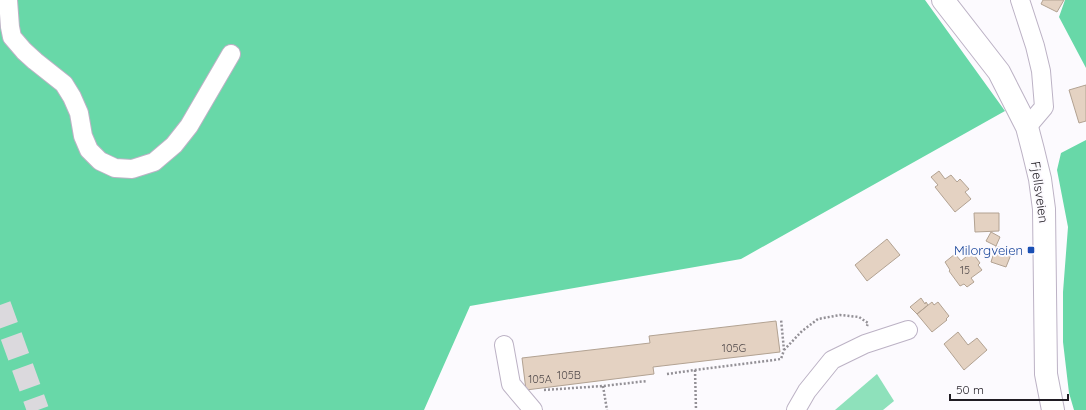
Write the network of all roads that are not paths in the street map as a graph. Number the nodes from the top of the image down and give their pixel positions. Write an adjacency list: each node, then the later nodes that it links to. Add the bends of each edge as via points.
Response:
1 (8, 0): 4 (street, via 12,37 35,61 64,84 79,113 83,136 89,150 100,161 115,168 132,169 154,162 174,145 189,126)
2 (943, 0): 5 (main road, Fjellsveien, via 999,72)
3 (1020, 0): 5 (street, via 1041,71 1044,107)
4 (231, 54)
5 (1027, 127): 10 (main road, Fjellsveien, via 1040,179 1044,210 1046,374)
6 (908, 330): 9 (street, via 865,344 832,360 807,391)
7 (504, 345): 8 (street, via 511,384)
8 (533, 410)
9 (796, 410)
10 (1053, 410)

